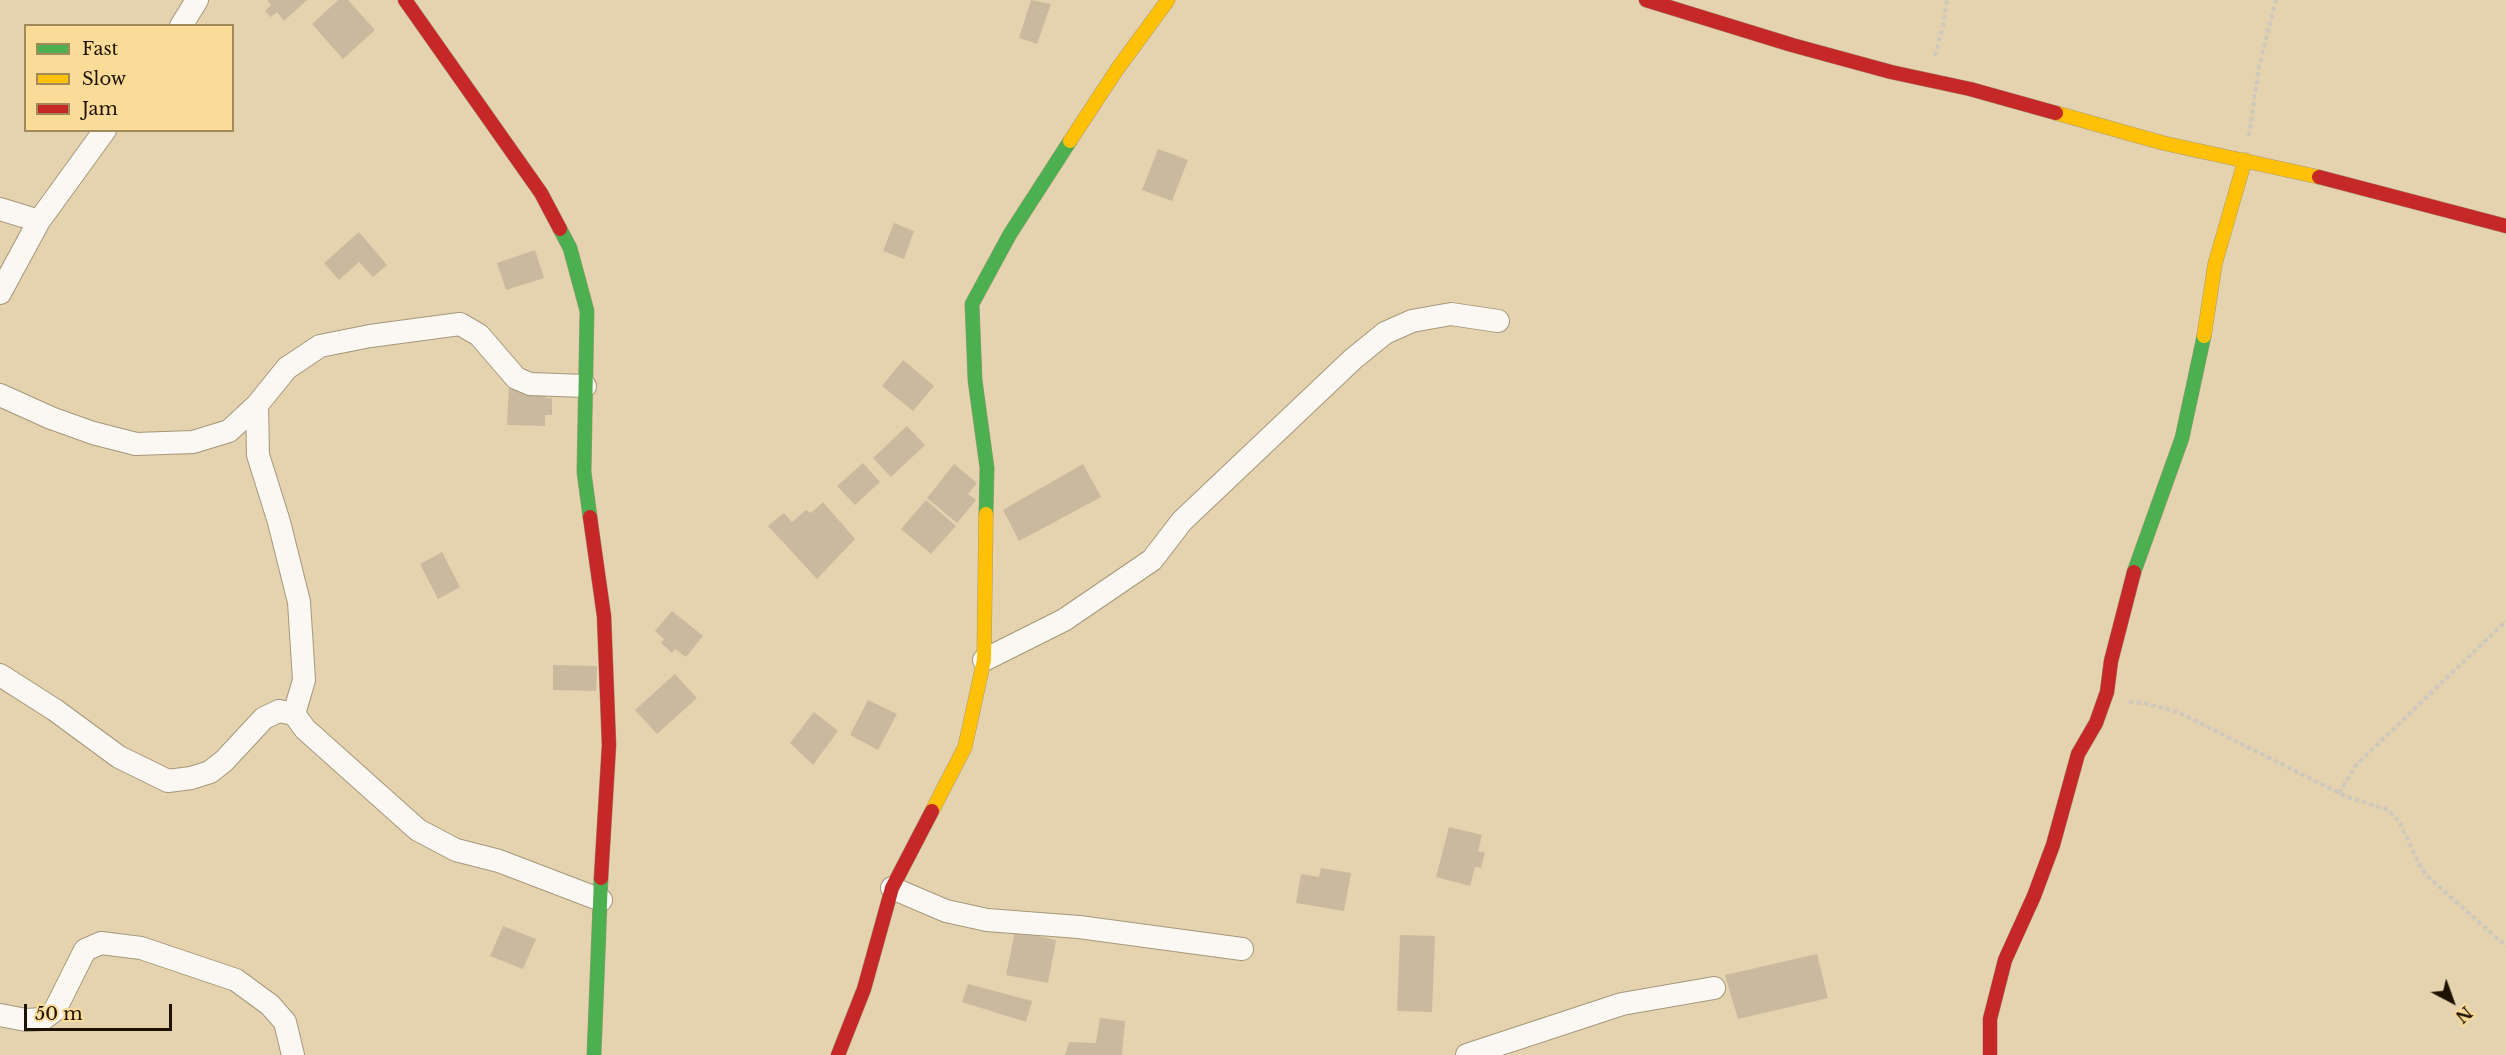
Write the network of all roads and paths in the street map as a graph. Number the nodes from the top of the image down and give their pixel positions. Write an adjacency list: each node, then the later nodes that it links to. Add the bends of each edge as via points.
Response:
1 (197, 0): 7 (street)
2 (405, 0): 16 (street, via 541,193 570,248 587,311)
3 (1168, 0): 20 (street, via 1118,68 1010,234 972,304 975,380 987,468)
4 (1646, 0): 8 (street, via 1792,45)
5 (1947, 0): 8 (path)
6 (2276, 0): 10 (path, via 2259,66)
7 (182, 24)
8 (1928, 80): 10 (street, via 1970,88 2163,143)
9 (104, 132): 12 (street)
10 (2245, 160): 13 (street); 22 (street, via 2215,264 2201,357 2182,438 2135,567)
11 (0, 209): 12 (street)
12 (39, 221): 14 (street)
13 (2506, 226)
14 (0, 293)
15 (1498, 321): 20 (street, via 1451,314 1412,321 1386,333 1353,359 1182,521 1152,560 1064,620)
16 (585, 386): 18 (street, via 530,384 516,378 479,335 460,324 320,346 287,368); 26 (street, via 584,472 604,616 609,746)
17 (0, 395): 18 (street, via 51,418 136,444 193,442 229,431)
18 (257, 405): 23 (street, via 258,455 299,602 304,680)
19 (2506, 621): 24 (path, via 2356,765)
20 (984, 660): 25 (street, via 965,747)
21 (0, 675): 23 (street, via 118,757 168,781 210,772 264,718 279,711)
22 (2104, 699): 24 (path, via 2178,712); 35 (street, via 2096,723 2078,754 2053,845 2005,960 1990,1019)
23 (294, 714): 26 (street, via 305,729 418,830 456,850 499,861)
24 (2339, 793): 27 (path, via 2394,815 2427,876)
25 (892, 888): 28 (street, via 946,911 987,920 1079,927); 33 (street, via 864,989)
26 (601, 900): 32 (street)
27 (2506, 946)
28 (1242, 949)
29 (1714, 988): 34 (street, via 1622,1004)
30 (0, 1015): 31 (street, via 43,1019 55,1010 85,950 101,943 121,945 236,980 270,1005 285,1022)
31 (293, 1055)
32 (594, 1055)
33 (838, 1055)
34 (1467, 1055)
35 (1990, 1055)

